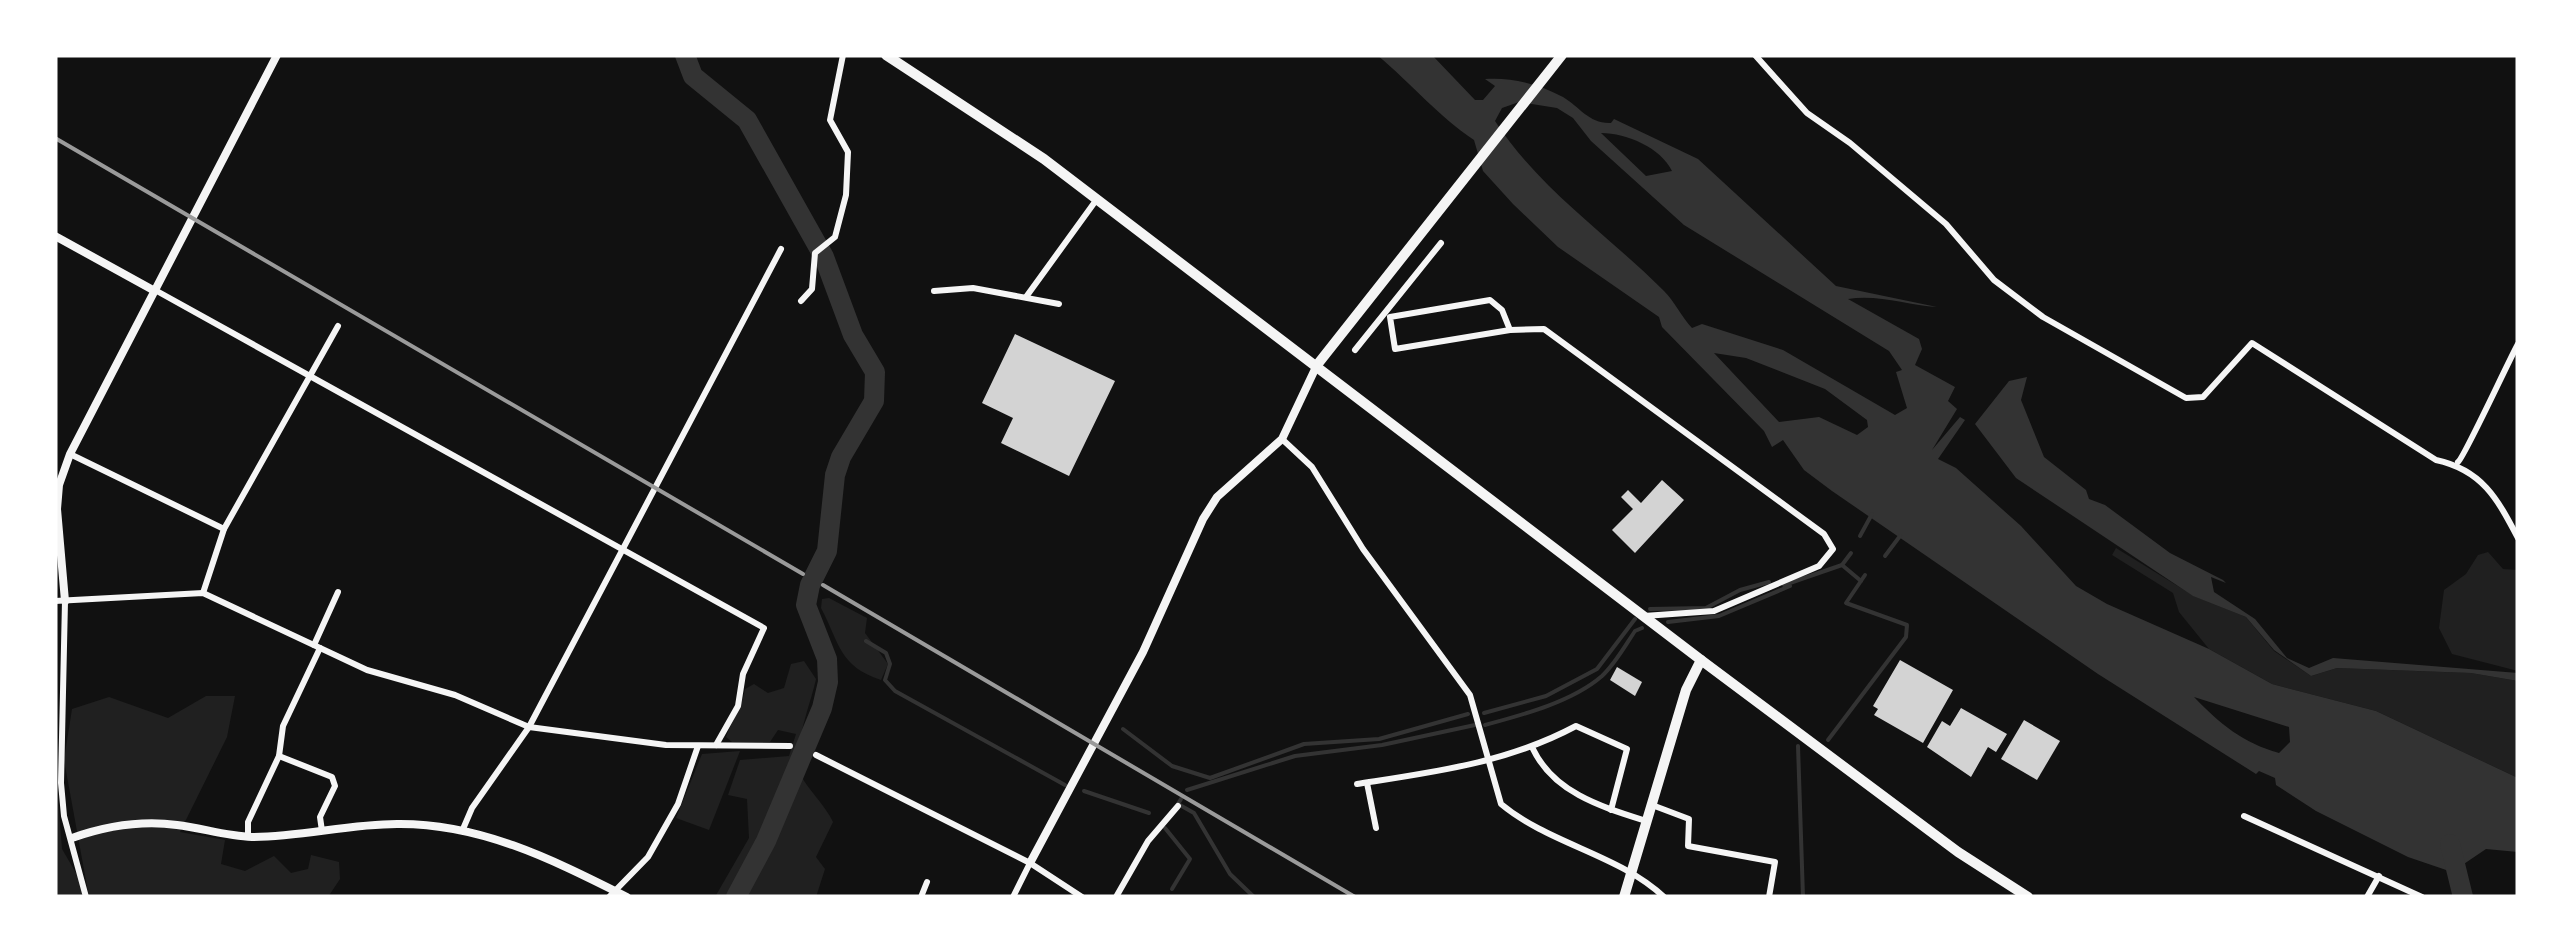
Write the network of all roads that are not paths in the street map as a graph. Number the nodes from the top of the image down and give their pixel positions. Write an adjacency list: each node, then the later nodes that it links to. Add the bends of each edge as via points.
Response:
1 (277, 55): 10 (street)
2 (843, 55): 14 (street, via 830,120 848,152 846,195 835,237 818,250 812,289)
3 (886, 55): 6 (main road)
4 (1562, 55): 13 (main road)
5 (1755, 55): 25 (street, via 1807,113 1946,224 1994,280 2176,396 2203,397 2252,343 2436,460)
6 (1097, 198): 12 (street); 21 (main road)
7 (55, 236): 10 (street)
8 (1440, 243): 16 (street)
9 (781, 249): 29 (street)
10 (154, 290): 22 (street); 24 (street)
11 (934, 291): 12 (street, via 974,288)
12 (1026, 298): 15 (street)
13 (1368, 298): 16 (street); 21 (main road)
14 (800, 301)
15 (1058, 304)
16 (1388, 314): 18 (street, via 1490,300); 18 (street, via 1395,350); 20 (street)
17 (338, 326): 22 (street)
18 (1510, 330): 33 (street, via 1544,329 1824,534 1833,549 1819,566 1714,611)
19 (2518, 344): 25 (street)
20 (1354, 350)
21 (1317, 365): 23 (street); 33 (main road)
22 (310, 376): 27 (street); 29 (street)
23 (1282, 439): 43 (street, via 1312,467 1470,695); 56 (street, via 1217,497)
24 (70, 454): 26 (street); 27 (street)
25 (2458, 462): 28 (street, via 2501,506)
26 (57, 485): 32 (street)
27 (224, 529): 31 (street)
28 (2518, 538)
29 (621, 549): 36 (street); 37 (street, via 764,628 743,674 738,706)
30 (338, 592): 34 (street)
31 (203, 593): 32 (street); 34 (street)
32 (60, 601): 55 (street, via 61,783)
33 (1644, 616): 35 (main road)
34 (317, 646): 36 (street); 42 (street, via 283,726)
35 (1701, 660): 46 (main road); 70 (main road)
36 (529, 726): 38 (street); 52 (street)
37 (716, 745): 38 (street); 39 (street)
38 (698, 746): 60 (street, via 678,804 648,857)
39 (790, 746)
40 (1533, 749): 43 (street); 48 (street, via 1542,769); 48 (street, via 1576,726 1628,749)
41 (816, 755): 56 (street)
42 (279, 756): 53 (street, via 332,777 336,786 320,817); 54 (street, via 248,822)
43 (1487, 762): 44 (street); 57 (street, via 1496,794 1511,812)
44 (1367, 783): 45 (street); 51 (street)
45 (1357, 784)
46 (1652, 805): 50 (main road); 69 (street, via 1689,819 1688,846 1776,862)
47 (1178, 806): 66 (street, via 1148,840)
48 (1611, 810): 50 (street)
49 (2244, 816): 58 (street)
50 (1647, 821): 57 (main road)
51 (1376, 828)
52 (464, 829): 53 (street, via 395,824); 60 (street, via 526,849)
53 (322, 830): 54 (street)
54 (248, 837): 55 (street, via 143,822)
55 (72, 838): 61 (street)
56 (1030, 863): 64 (street); 65 (street)
57 (1630, 875): 67 (main road); 68 (street)
58 (2380, 876): 71 (street); 72 (street)
59 (927, 882): 63 (street)
60 (611, 894): 62 (street)
61 (86, 897)
62 (627, 897)
63 (921, 897)
64 (1013, 897)
65 (1082, 897)
66 (1116, 897)
67 (1624, 897)
68 (1664, 897)
69 (1770, 897)
70 (2028, 897)
71 (2367, 897)
72 (2422, 897)

